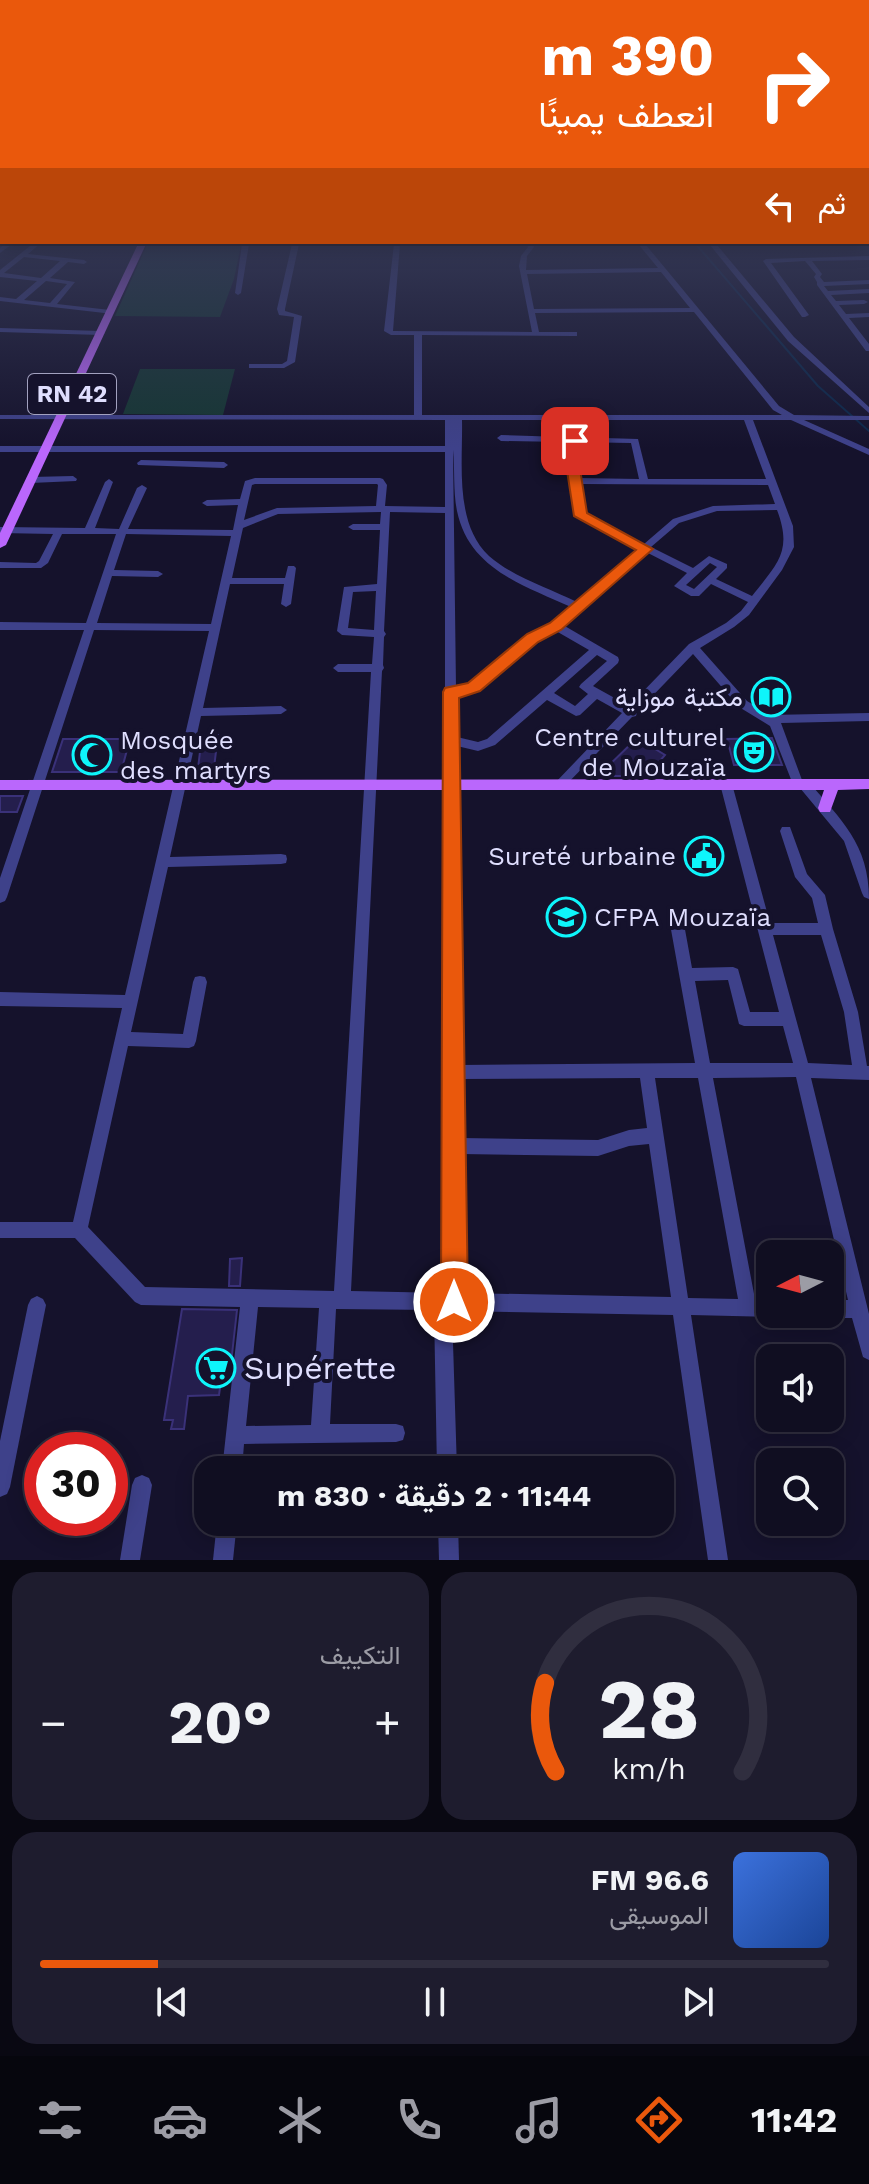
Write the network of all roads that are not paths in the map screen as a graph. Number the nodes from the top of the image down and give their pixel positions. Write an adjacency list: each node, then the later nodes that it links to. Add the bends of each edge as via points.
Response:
1 (33, 304): 10 (street)
2 (114, 304): 13 (main road, RN 42)
3 (282, 304): 25 (street, via 282,313 298,316 291,362)
4 (391, 304): 21 (street, via 388,331)
5 (530, 304): 12 (street)
6 (691, 304): 11 (street)
7 (761, 304): 26 (street)
8 (797, 304): 14 (street)
9 (834, 304): 16 (street)
10 (52, 305): 13 (street)
11 (696, 310): 12 (street); 31 (street, via 776,408)
12 (532, 311): 22 (street)
13 (110, 312): 19 (main road, RN 42)
14 (805, 315)
15 (869, 315): 16 (street)
16 (843, 316): 20 (street)
17 (0, 330): 19 (street)
18 (869, 332): 20 (street)
19 (101, 333): 28 (main road, RN 42)
20 (855, 333): 24 (street)
21 (418, 334): 22 (street); 29 (street)
22 (536, 334): 23 (street)
23 (574, 334)
24 (869, 349)
25 (252, 366)
26 (868, 416): 31 (street)
27 (0, 417): 28 (street)
28 (61, 418): 29 (street); 36 (main road, RN 42)
29 (418, 418): 30 (street)
30 (454, 418): 32 (street); 39 (street); 76 (street, via 462,518 479,552)
31 (792, 418): 33 (street); 40 (street)
32 (564, 419): 33 (street); 35 (street)
33 (748, 419): 49 (street)
34 (501, 438): 35 (street)
35 (568, 438): 46 (street); 47 (street, via 635,441)
36 (46, 448): 37 (street); 38 (street); 45 (main road, RN 42)
37 (0, 449)
38 (199, 449): 39 (street); 42 (street)
39 (450, 449): 55 (street)
40 (869, 452)
41 (141, 463): 42 (street)
42 (195, 464): 43 (street)
43 (224, 465)
44 (73, 479): 45 (street)
45 (31, 480): 59 (main road, RN 42)
46 (575, 481): 47 (street); 64 (street, via 584,519)
47 (644, 481): 49 (street)
48 (109, 482): 61 (street)
49 (772, 482): 53 (street)
50 (142, 488): 62 (street)
51 (244, 502): 52 (street); 54 (street, via 248,483 255,481 380,481); 58 (street)
52 (207, 503)
53 (781, 507): 64 (street, via 701,510 676,521); 74 (street, via 789,547)
54 (383, 509): 55 (street); 57 (street); 58 (street, via 277,511)
55 (450, 510): 86 (street)
56 (353, 527): 57 (street)
57 (385, 527): 73 (street)
58 (237, 529): 62 (street); 71 (street)
59 (4, 530): 60 (street); 63 (main road, RN 42)
60 (59, 531): 61 (street); 65 (street, via 38,566)
61 (89, 531): 62 (street)
62 (122, 532): 68 (street)
63 (0, 545)
64 (646, 549): 67 (street); 76 (street)
65 (0, 565)
66 (291, 568): 72 (street)
67 (693, 572): 70 (street, via 709,559 724,566); 70 (street, via 679,586 695,594)
68 (107, 573): 69 (street); 78 (street)
69 (158, 574)
70 (710, 580): 74 (street)
71 (225, 581): 72 (street); 80 (street)
72 (289, 581): 75 (street)
73 (383, 587): 81 (street); 81 (street, via 348,589 342,631)
74 (754, 601): 82 (street, via 730,625)
75 (286, 604)
76 (579, 607): 79 (street)
77 (0, 626): 78 (street)
78 (89, 626): 80 (street); 95 (street)
79 (556, 626): 83 (street); 86 (street, via 532,638 474,687)
80 (214, 628): 90 (street)
81 (381, 634): 85 (street)
82 (693, 647): 91 (street); 93 (street, via 743,704)
83 (596, 650): 87 (street, via 614,660 585,687); 88 (street)
84 (338, 668): 85 (street)
85 (379, 668): 96 (street)
86 (451, 692): 94 (street)
87 (596, 693): 88 (street, via 576,712); 91 (street)
88 (546, 694): 94 (street, via 484,746)
89 (281, 710): 90 (street)
90 (196, 712): 104 (street)
91 (632, 713): 98 (street)
92 (869, 717): 93 (street)
93 (770, 719): 100 (street)
94 (451, 740): 97 (street)
95 (37, 784): 103 (main road); 104 (main road); 111 (street)
96 (373, 784): 97 (main road); 104 (main road); 131 (street)
97 (452, 784): 98 (main road); 124 (street)
98 (560, 784): 99 (main road)
99 (726, 784): 100 (main road); 113 (street)
100 (801, 784): 101 (main road); 105 (street)
101 (833, 784): 102 (main road); 105 (main road)
102 (869, 784)
103 (0, 785)
104 (181, 785): 108 (street)
105 (825, 808): 109 (street, via 849,839)
106 (786, 831): 114 (street, via 801,877 818,895)
107 (281, 859): 108 (street)
108 (164, 862): 118 (street)
109 (866, 874): 110 (street)
110 (869, 893)
111 (0, 897)
112 (677, 924): 115 (street)
113 (764, 929): 114 (street); 119 (street)
114 (826, 929): 125 (street)
115 (687, 975): 119 (street, via 733,973 744,1019); 121 (street)
116 (200, 982): 120 (street, via 189,1041)
117 (0, 999): 118 (street)
118 (132, 1002): 120 (street)
119 (789, 1019): 122 (street)
120 (123, 1039): 129 (street)
121 (706, 1070): 122 (street); 123 (street); 136 (street)
122 (802, 1070): 125 (street); 134 (street)
123 (646, 1071): 124 (street); 126 (street)
124 (452, 1072): 127 (street)
125 (865, 1073)
126 (655, 1135): 127 (street, via 598,1148); 135 (street)
127 (453, 1146): 132 (street)
128 (0, 1230): 129 (street)
129 (79, 1230): 130 (street, via 141,1296)
130 (250, 1298): 131 (street); 141 (street)
131 (335, 1300): 132 (street); 140 (street)
132 (449, 1302): 135 (street); 143 (street)
133 (37, 1305): 145 (street)
134 (861, 1305): 138 (street)
135 (680, 1306): 136 (street); 151 (street)
136 (748, 1307): 137 (street)
137 (756, 1307)
138 (869, 1351)
139 (396, 1433): 140 (street)
140 (320, 1434): 141 (street)
141 (236, 1435): 142 (street)
142 (234, 1456)
143 (447, 1456)
144 (142, 1485): 148 (street)
145 (0, 1487)
146 (226, 1536): 149 (street)
147 (448, 1536): 150 (street)
148 (130, 1560)
149 (223, 1560)
150 (449, 1560)
151 (718, 1560)

